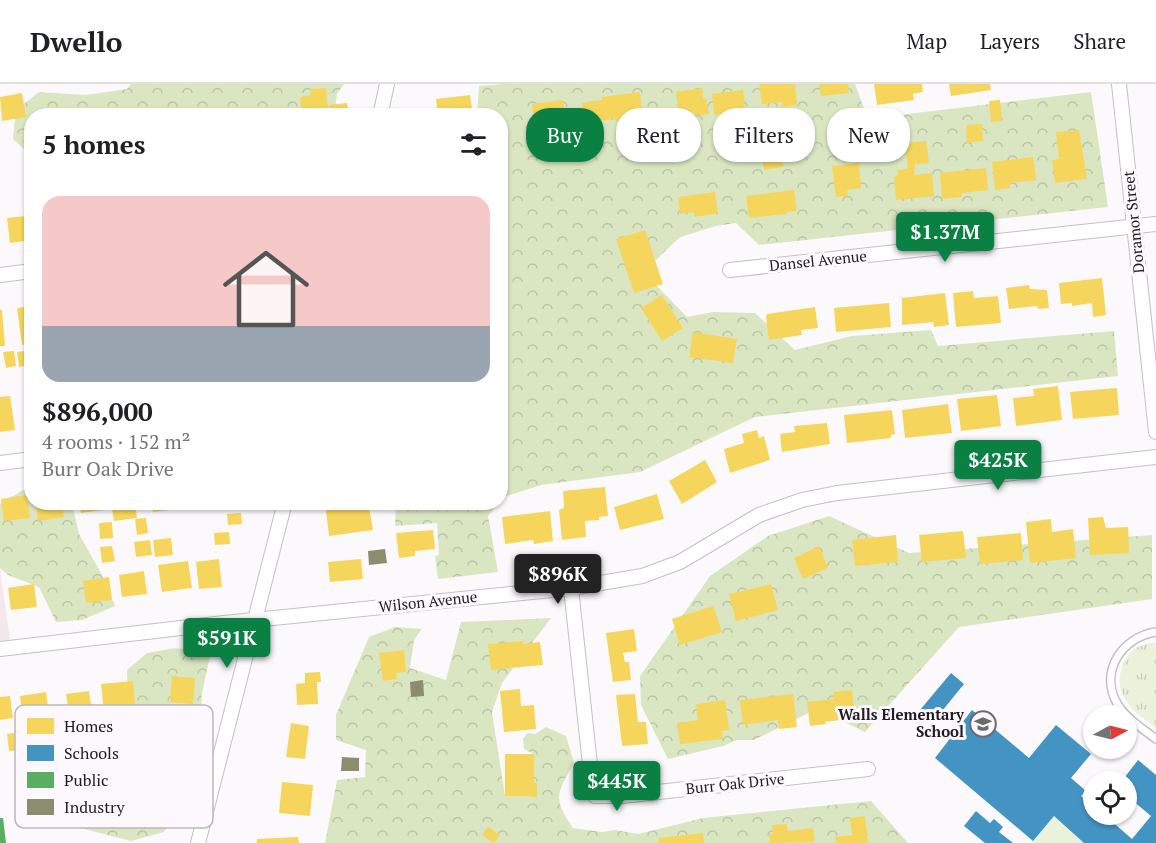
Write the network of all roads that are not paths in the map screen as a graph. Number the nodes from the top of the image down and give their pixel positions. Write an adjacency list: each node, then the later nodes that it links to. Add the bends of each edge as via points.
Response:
1 (387, 84): 3 (street)
2 (1119, 84): 5 (street, Doramor Street)
3 (382, 108)
4 (1156, 224): 5 (street, Dansel Avenue)
5 (1135, 226): 6 (street, Dansel Avenue); 9 (street, Doramor Street)
6 (730, 270)
7 (24, 272): 8 (street)
8 (0, 275)
9 (1156, 432)
10 (1156, 457): 14 (street, Wilson Avenue, via 802,500 759,515 680,562 642,576)
11 (24, 460): 12 (street)
12 (0, 463)
13 (283, 510): 15 (street)
14 (571, 588): 15 (street, Wilson Avenue); 19 (street, Burr Oak Drive, via 595,796)
15 (255, 621): 17 (street, Wilson Avenue); 20 (street)
16 (1156, 632): 18 (lane, via 1139,636 1124,647 1111,675 1118,704)
17 (0, 649)
18 (1156, 739)
19 (868, 769)
20 (213, 785)
21 (202, 828): 22 (street)
22 (198, 843)

